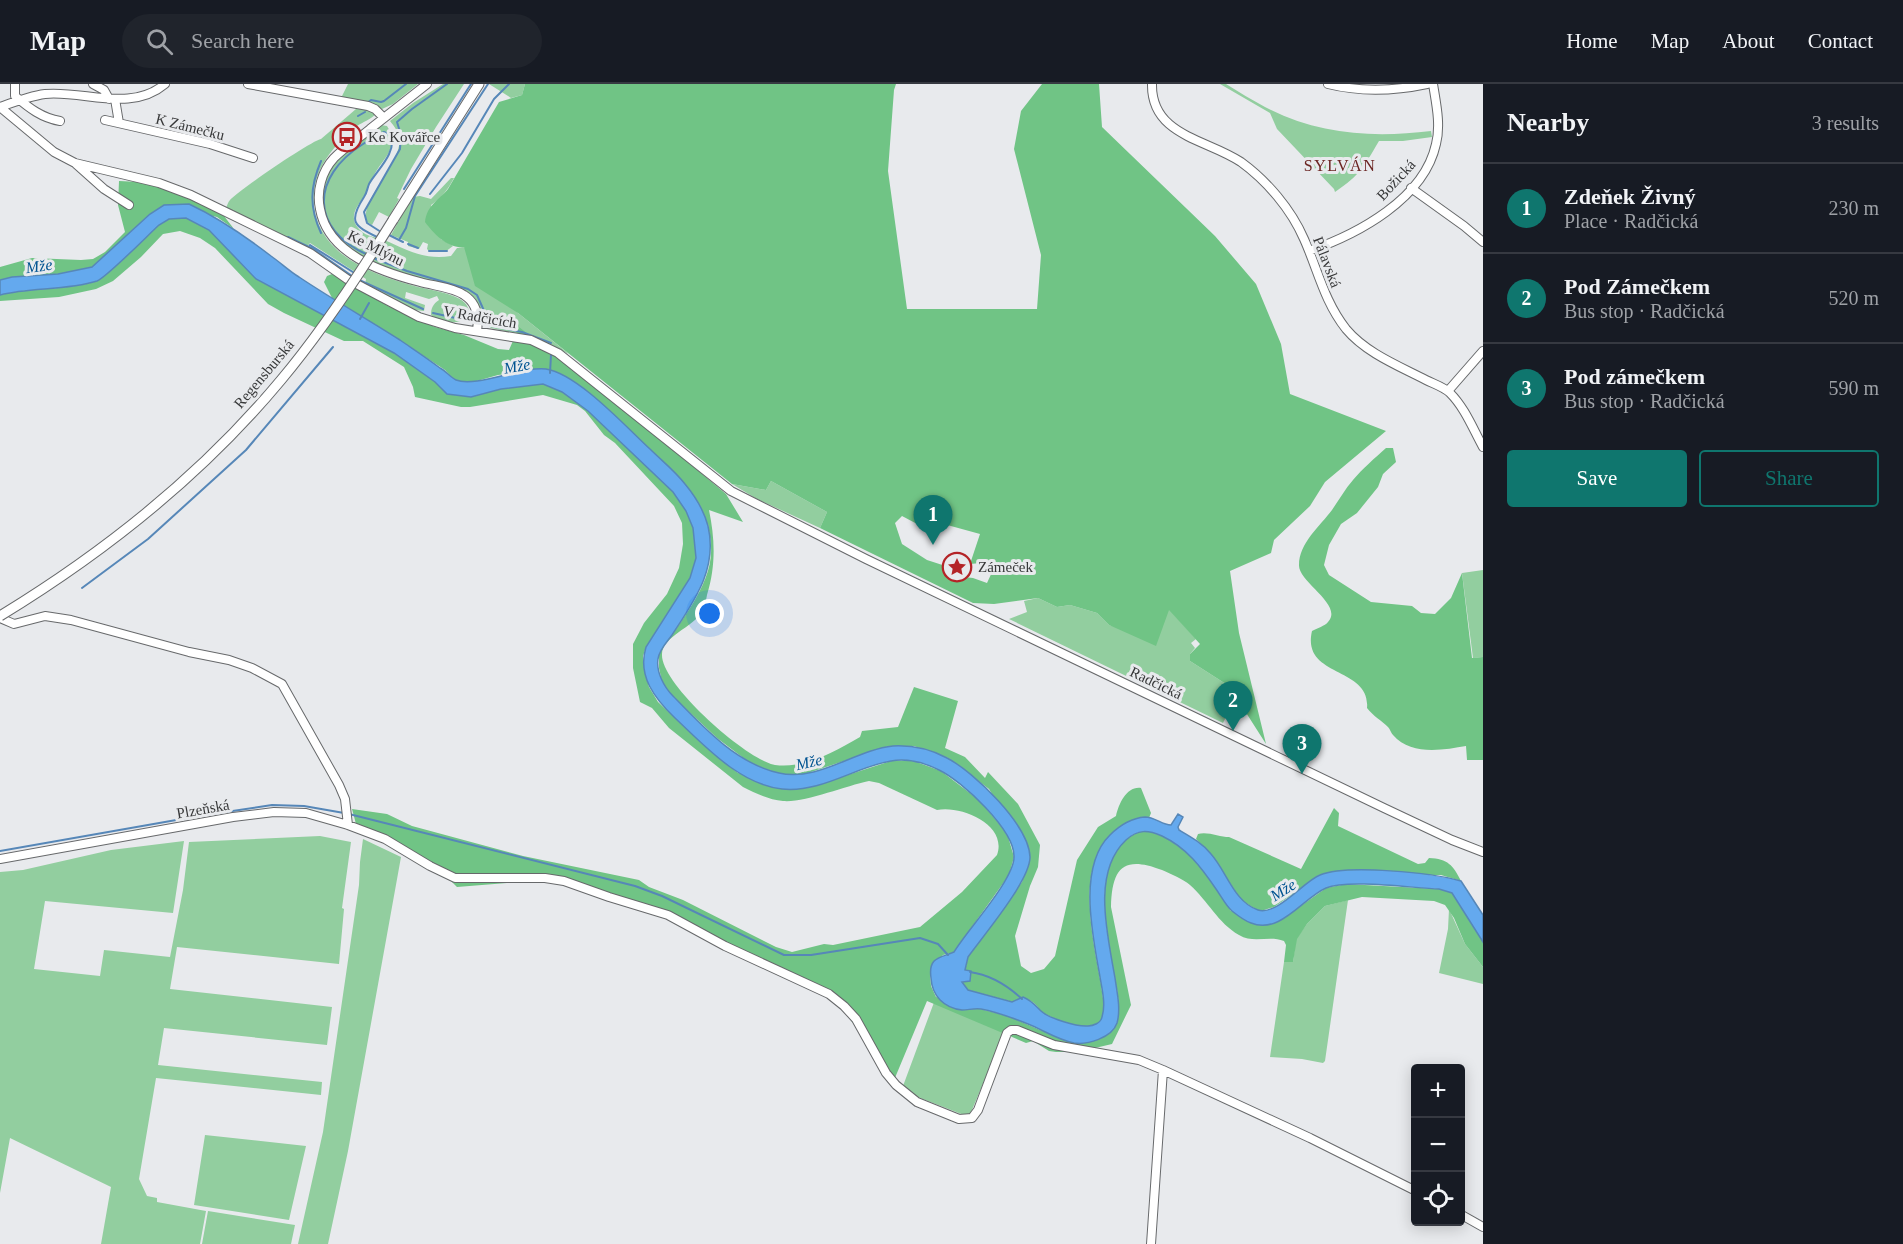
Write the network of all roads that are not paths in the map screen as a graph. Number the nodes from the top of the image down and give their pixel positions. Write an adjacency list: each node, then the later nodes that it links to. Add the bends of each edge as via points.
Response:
1 (15, 84): 13 (street, via 15,96)
2 (93, 84): 12 (street)
3 (165, 84): 12 (street, via 135,99)
4 (248, 84): 15 (street, via 351,103 375,109)
5 (427, 84): 15 (street, Ke Mlýnu)
6 (479, 84): 30 (main road, Regensburská, bridge, via 364,267 311,341 233,433 116,538)
7 (1152, 84): 24 (street, Pálavská, via 1155,105 1163,119 1178,132 1218,149 1262,179 1288,211)
8 (1328, 84): 11 (street)
9 (1426, 84): 11 (street, via 1396,89)
10 (1433, 84): 21 (street, Božická, via 1436,144 1429,165)
11 (1355, 86)
12 (112, 99): 13 (street, via 44,94); 18 (street)
13 (21, 100): 14 (street); 17 (street, via 34,111)
14 (0, 107): 20 (street, V Radčicích, via 54,152)
15 (384, 118): 25 (street, Ke Mlýnu, via 343,150 326,171 319,197 324,225 343,249 374,266 464,295 477,313)
16 (105, 120): 18 (street, K Zámečku)
17 (60, 121)
18 (119, 123): 19 (street, K Zámečku)
19 (253, 158)
20 (75, 163): 22 (street, V Radčicích, via 104,189); 25 (street, V Radčicích, via 159,183 191,195 310,253 347,279 404,310 440,324)
21 (1411, 188): 23 (street); 24 (street, Božická, via 1366,225)
22 (129, 204)
23 (1483, 242)
24 (1309, 251): 27 (street, Pálavská, via 1331,309 1353,337 1375,353)
25 (477, 331): 29 (street, V Radčicích, via 531,340 558,353 731,491)
26 (1483, 351): 27 (street)
27 (1448, 391): 28 (street, Pálavská, via 1461,406)
28 (1483, 447)
29 (819, 535): 32 (street, Radčická)
30 (0, 617): 31 (street, via 14,624 45,616 71,621 229,660 282,684 339,785)
31 (348, 821): 33 (street, Plzeňská, via 274,812); 34 (street, Plzeňská, via 455,878 564,881 668,915 829,994 856,1019 896,1085 916,1102 959,1119 972,1118 978,1110 1011,1030 1054,1044 1139,1060)
32 (1483, 852)
33 (0, 859)
34 (1163, 1070): 35 (street); 38 (street)
35 (1411, 1188)
36 (1465, 1216): 37 (street)
37 (1483, 1227)
38 (1151, 1244)

